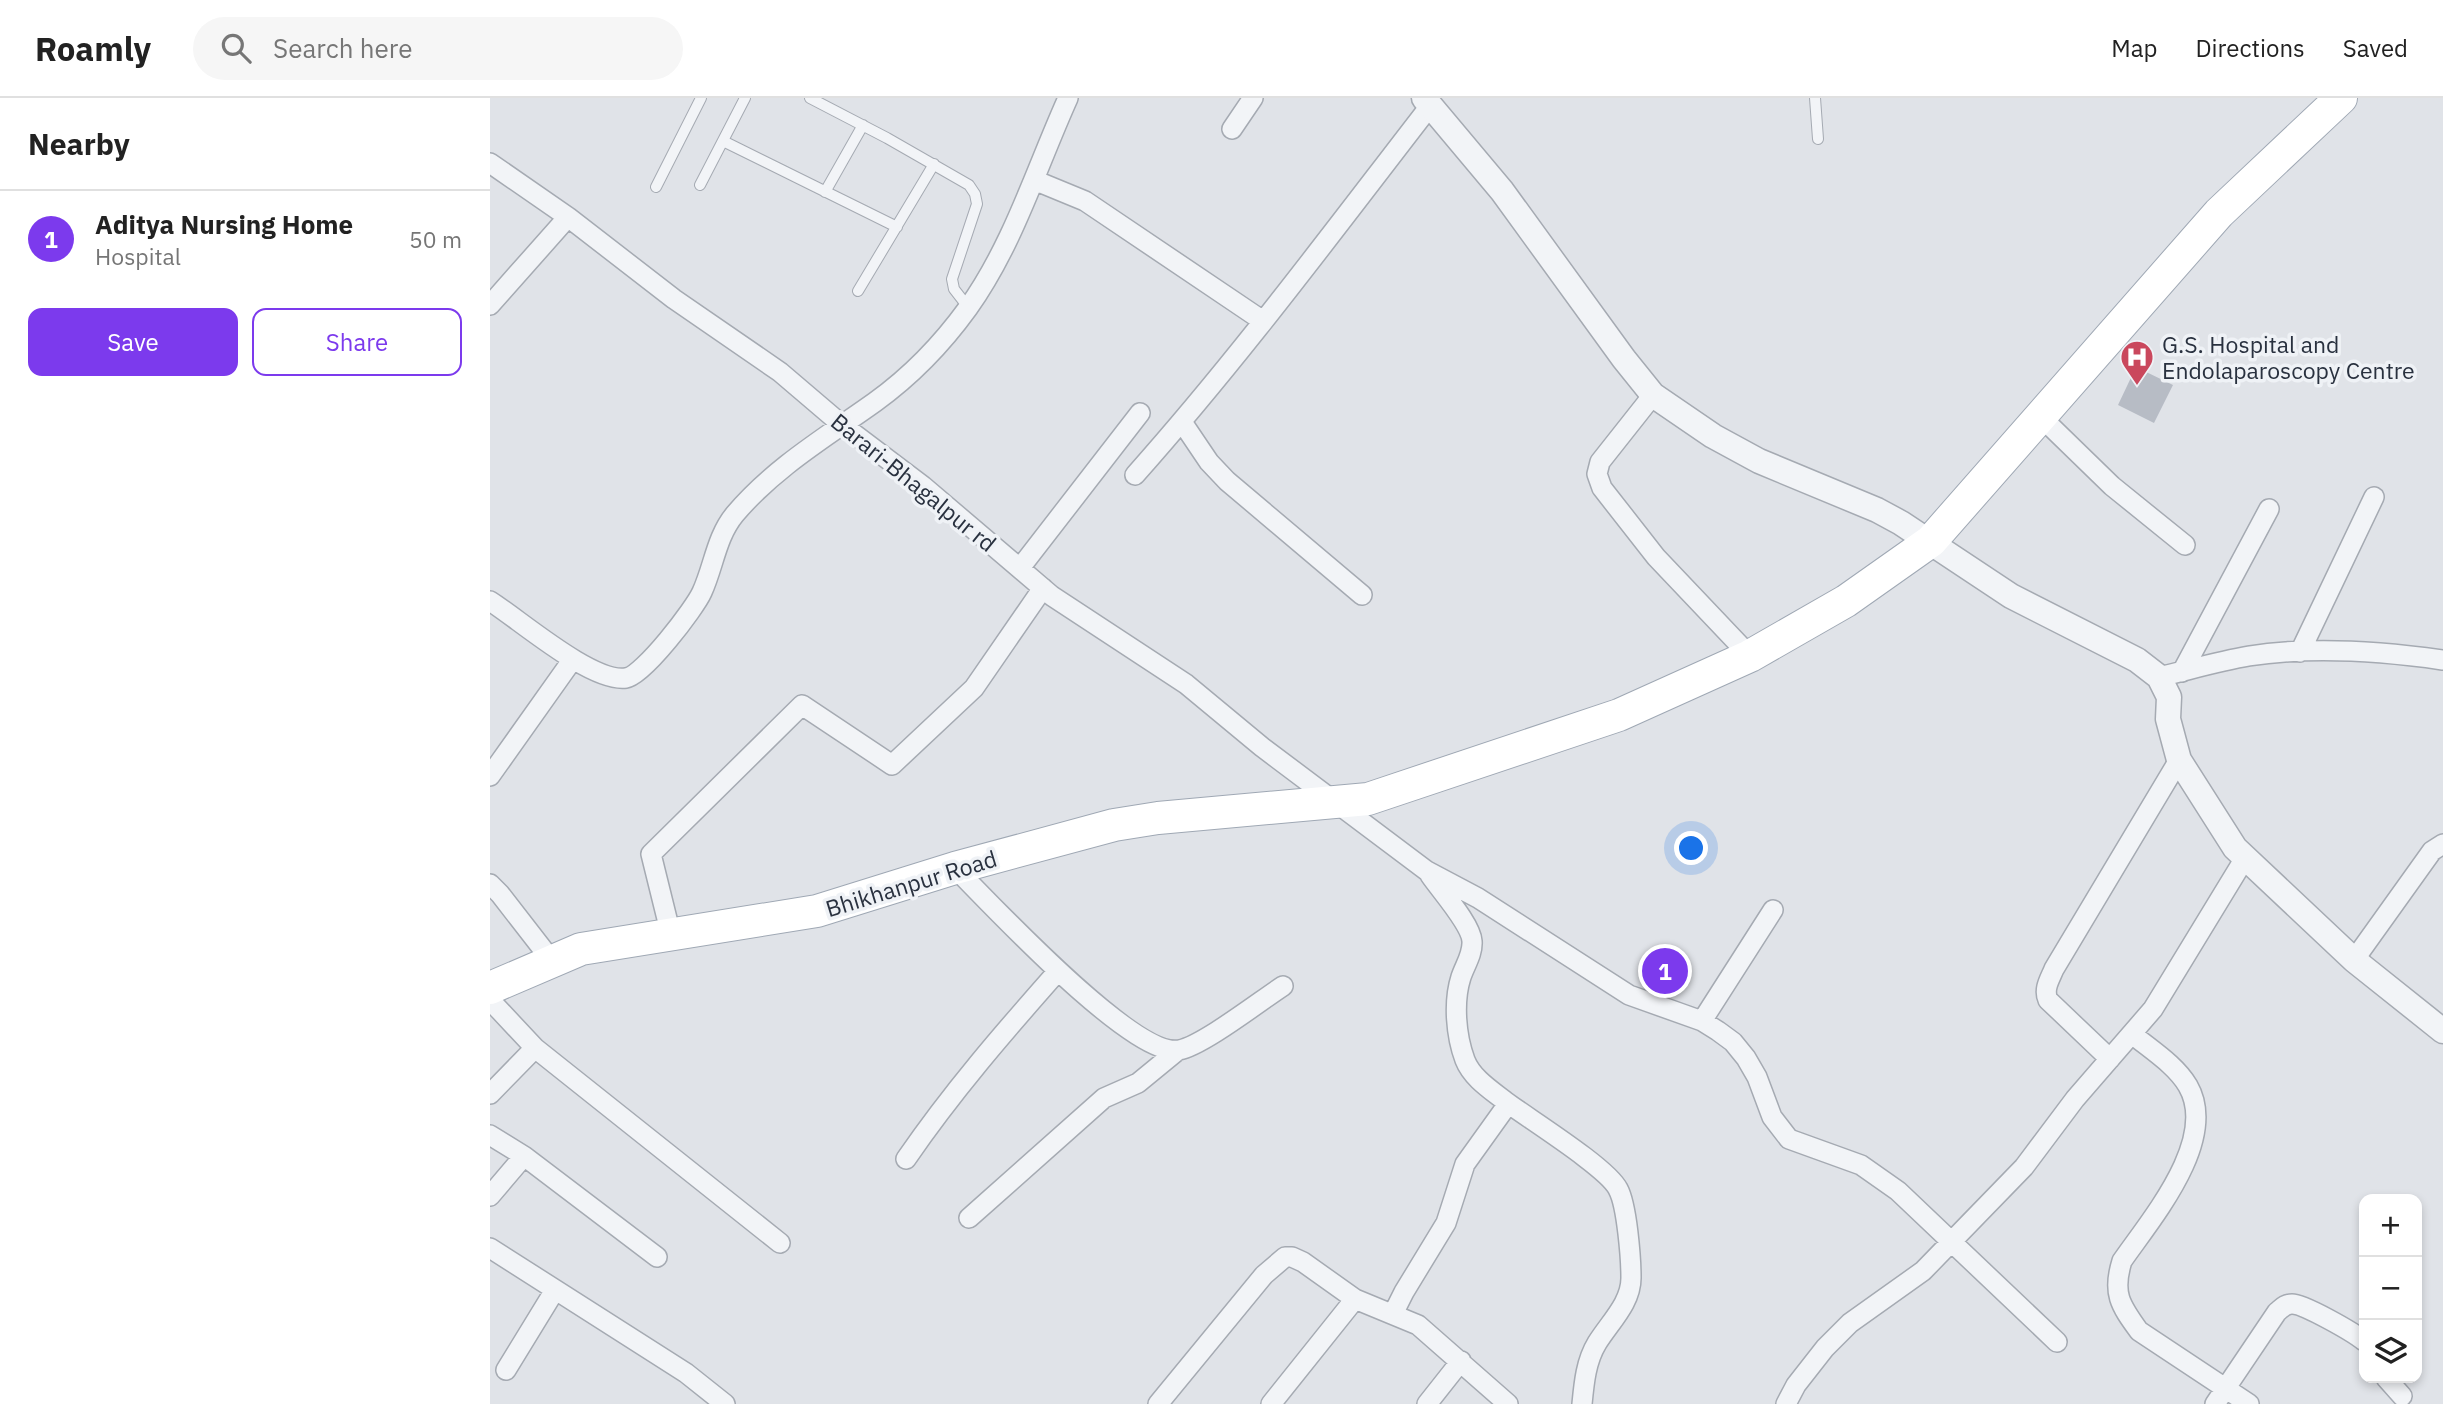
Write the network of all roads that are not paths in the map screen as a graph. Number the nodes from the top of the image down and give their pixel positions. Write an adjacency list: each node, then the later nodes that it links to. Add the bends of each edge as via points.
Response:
1 (701, 98): 17 (lane)
2 (746, 98): 12 (lane)
3 (810, 98): 9 (lane)
4 (1068, 98): 15 (street)
5 (1254, 98): 10 (street)
6 (1815, 98): 11 (lane)
7 (2341, 98): 27 (main road, Bhikhanpur Road, via 2219,213)
8 (1427, 102): 24 (street); 25 (street, via 1502,191)
9 (863, 125): 14 (lane); 18 (lane)
10 (1232, 129)
11 (1818, 139)
12 (723, 141): 16 (lane); 18 (lane)
13 (490, 163): 19 (street, Barari-Bhagalpur rd)
14 (934, 164): 20 (lane); 23 (lane, via 969,185 975,194 977,204 952,279)
15 (1034, 180): 23 (street, via 991,275); 24 (street, via 1085,201)
16 (700, 185)
17 (656, 187)
18 (825, 192): 20 (lane)
19 (568, 216): 22 (street); 29 (street, Barari-Bhagalpur rd, via 674,299 780,372)
20 (897, 227): 21 (lane)
21 (858, 292)
22 (490, 305)
23 (968, 307): 29 (street, via 913,371)
24 (1263, 321): 28 (street)
25 (1653, 396): 33 (street, via 1759,461 1877,510); 40 (street, via 1600,462 1597,474 1602,488 1656,558)
26 (1140, 413): 35 (street)
27 (2039, 416): 33 (main road, Bhikhanpur Road); 34 (street, via 2112,486)
28 (1182, 422): 30 (street); 37 (street, via 1227,481)
29 (841, 424): 35 (street, Barari-Bhagalpur rd); 41 (street, via 766,482 733,517 719,541 702,594 642,669 629,679 613,678)
30 (1135, 475)
31 (2374, 497): 39 (street)
32 (2269, 509): 43 (street)
33 (1931, 541): 40 (main road, Bhikhanpur Road, via 1846,601); 43 (street, via 2011,596)
34 (2185, 545)
35 (1020, 568): 36 (street, Barari-Bhagalpur rd)
36 (1043, 588): 46 (street, Barari-Bhagalpur rd, via 1186,684); 53 (street, via 974,688 892,765 802,705 651,854)
37 (1362, 596)
38 (490, 601): 41 (street)
39 (2300, 652): 42 (street, via 2401,654); 43 (street, via 2249,656)
40 (1750, 656): 46 (main road, Bhikhanpur Road, via 1619,715 1368,799)
41 (573, 659): 45 (street)
42 (2443, 660)
43 (2171, 675): 44 (street, via 2168,719)
44 (2179, 760): 48 (street); 65 (street, via 2046,988 2048,1000)
45 (490, 776)
46 (1337, 803): 49 (main road, Bhikhanpur Road, via 1125,823); 50 (street, Barari-Bhagalpur rd)
47 (2443, 844): 54 (street, via 2432,851)
48 (2240, 853): 54 (street); 62 (street, via 2154,1009)
49 (955, 868): 53 (main road, Bhikhanpur Road, via 817,911); 56 (street)
50 (1427, 871): 60 (street, via 1478,898 1629,995); 67 (street, via 1472,940 1457,995 1465,1062)
51 (490, 884): 55 (street)
52 (1773, 910): 60 (street)
53 (671, 935): 55 (main road, Bhikhanpur Road, via 582,949)
54 (2354, 960): 61 (street)
55 (552, 961): 58 (main road, Bhikhanpur Road)
56 (1058, 971): 64 (street, via 1115,1020 1151,1044); 70 (street, via 973,1068)
57 (1283, 986): 64 (street, via 1203,1040)
58 (490, 988)
59 (490, 1000): 63 (street)
60 (1702, 1021): 73 (street, via 1746,1058 1772,1117 1789,1139 1873,1172)
61 (2443, 1031)
62 (2132, 1034): 65 (street); 86 (street, via 2188,1086 2195,1123 2180,1177 2122,1261 2116,1289 2139,1331)
63 (535, 1048): 66 (street); 74 (street)
64 (1177, 1051): 72 (street, via 1138,1083 1104,1098)
65 (2110, 1059): 73 (street, via 2024,1167)
66 (490, 1094)
67 (1508, 1104): 79 (street, via 1465,1164 1446,1223); 88 (street, via 1607,1175 1624,1208 1629,1292 1587,1366)
68 (490, 1135): 69 (street)
69 (524, 1156): 71 (street); 76 (street)
70 (906, 1159)
71 (490, 1196)
72 (969, 1218)
73 (1950, 1242): 81 (street); 87 (street, via 1923,1271 1850,1323 1825,1348)
74 (780, 1243)
75 (490, 1248): 77 (street)
76 (657, 1257)
77 (555, 1290): 83 (street); 89 (street, via 686,1373)
78 (1355, 1299): 79 (street); 90 (street, via 1303,1262 1292,1257 1280,1259); 91 (street)
79 (1394, 1314): 82 (street, via 1418,1325)
80 (2359, 1338): 86 (street, via 2304,1308 2284,1306)
81 (2057, 1342)
82 (1461, 1361): 92 (street); 93 (street)
83 (506, 1370)
84 (2390, 1383): 85 (street)
85 (2402, 1396)
86 (2220, 1397): 95 (street)
87 (1788, 1400): 94 (street)
88 (1585, 1402)
89 (725, 1404)
90 (1158, 1404)
91 (1271, 1404)
92 (1427, 1404)
93 (1507, 1404)
94 (1772, 1404)
95 (2249, 1404)

